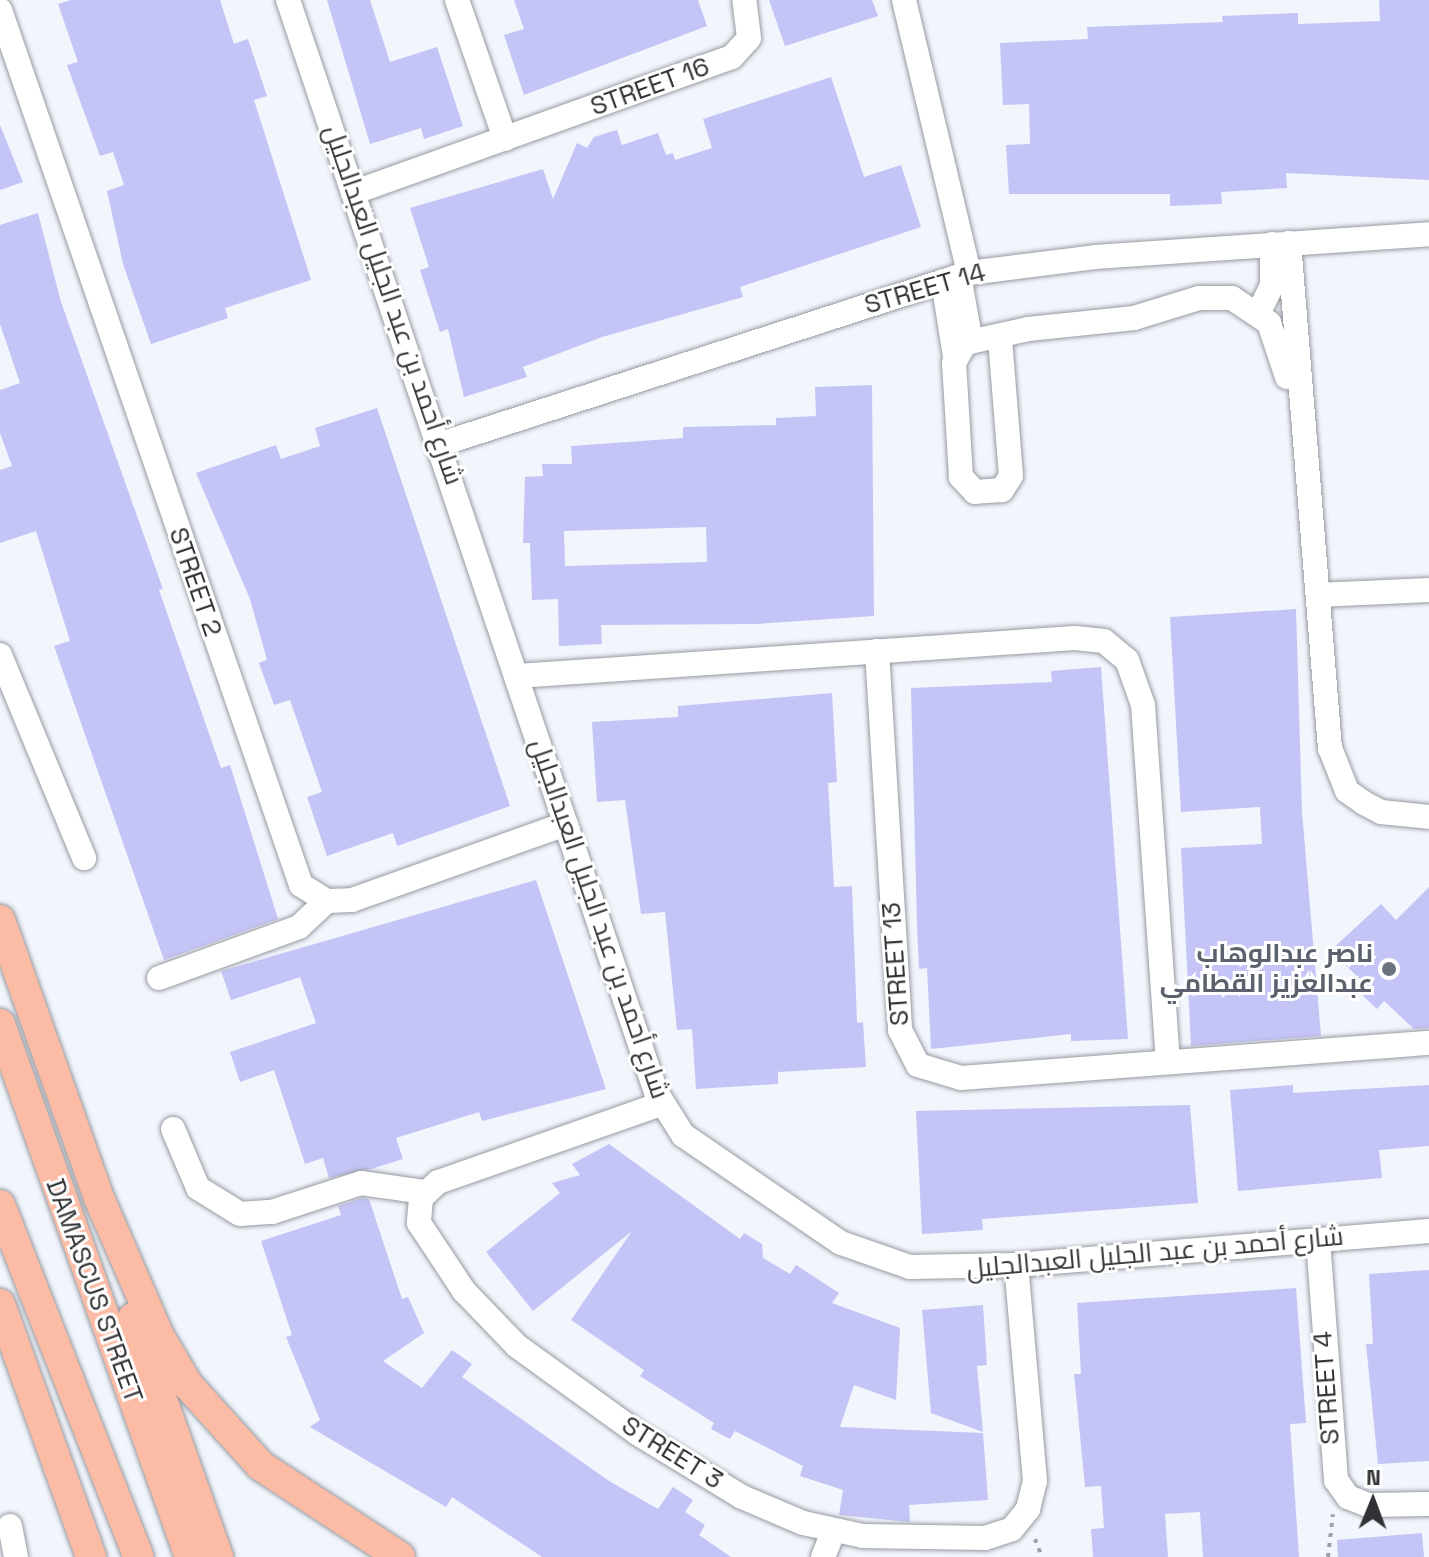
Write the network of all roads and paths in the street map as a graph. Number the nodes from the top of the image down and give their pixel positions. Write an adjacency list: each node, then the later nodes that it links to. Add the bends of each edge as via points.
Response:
1 (288, 0): 7 (street, شارع أحمد بن عبد الجليل العبدالجليل)
2 (457, 0): 6 (street)
3 (744, 0): 6 (street, STREET 16, via 751,30 739,53)
4 (904, 0): 10 (street)
5 (0, 10): 24 (street, STREET 2, via 293,869 309,892)
6 (505, 139): 7 (street, STREET 16)
7 (355, 192): 15 (street, شارع أحمد بن عبد الجليل العبدالجليل)
8 (1429, 234): 9 (street, STREET 14)
9 (1274, 244): 10 (street, STREET 14); 11 (street); 17 (street)
10 (957, 277): 13 (street); 15 (street, STREET 14)
11 (1253, 307): 12 (street, via 1199,298 1134,318 1028,329); 14 (street, via 1276,336)
12 (1000, 339): 13 (street); 13 (street, via 1011,476 1002,490 971,491 962,481)
13 (963, 349)
14 (1287, 377)
15 (441, 444): 20 (street, شارع أحمد بن عبد الجليل العبدالجليل)
16 (1429, 590): 17 (street)
17 (1318, 595): 21 (street, via 1330,748 1340,778 1347,791 1381,812)
18 (877, 651): 20 (street); 29 (street, via 1075,638 1104,641 1127,660 1143,705); 29 (street, STREET 13, via 900,1030 909,1057 932,1072 961,1078)
19 (0, 655): 23 (street)
20 (517, 676): 22 (street, شارع أحمد بن عبد الجليل العبدالجليل)
21 (1429, 817)
22 (566, 824): 24 (street, via 352,900); 30 (street, شارع أحمد بن عبد الجليل العبدالجليل)
23 (84, 858)
24 (327, 901): 26 (street, via 299,927)
25 (0, 920): 33 (main road)
26 (159, 978)
27 (0, 1024): 46 (main road, DAMASCUS STREET)
28 (1429, 1043): 29 (street, STREET 13)
29 (1168, 1062)
30 (661, 1104): 32 (street, via 449,1177); 37 (street, شارع أحمد بن عبد الجليل العبدالجليل, via 702,1150 862,1254 928,1269)
31 (173, 1129): 32 (street, via 198,1188 240,1214 272,1212 361,1183)
32 (425, 1192): 42 (street, STREET 3, via 417,1213 422,1232 464,1291 517,1346 637,1433 742,1497)
33 (99, 1198): 47 (main road, via 123,1291); 48 (main road, via 159,1336 223,1429 261,1466)
34 (0, 1205): 45 (main road, DAMASCUS STREET)
35 (1429, 1231): 36 (street, شارع أحمد بن عبد الجليل العبدالجليل)
36 (1318, 1240): 37 (street, شارع أحمد بن عبد الجليل العبدالجليل); 39 (street, STREET 4, via 1332,1464)
37 (1016, 1265): 42 (street, STREET 3, via 1035,1466 1031,1499 1019,1522 985,1538)
38 (0, 1304): 44 (main road)
39 (1340, 1489): 40 (street, via 1368,1505); 50 (path, via 1326,1535)
40 (1429, 1504)
41 (10, 1526): 43 (street)
42 (833, 1532): 49 (street)
43 (16, 1557)
44 (91, 1557)
45 (139, 1557)
46 (190, 1557)
47 (218, 1557)
48 (400, 1557)
49 (823, 1557)
50 (1328, 1557)

